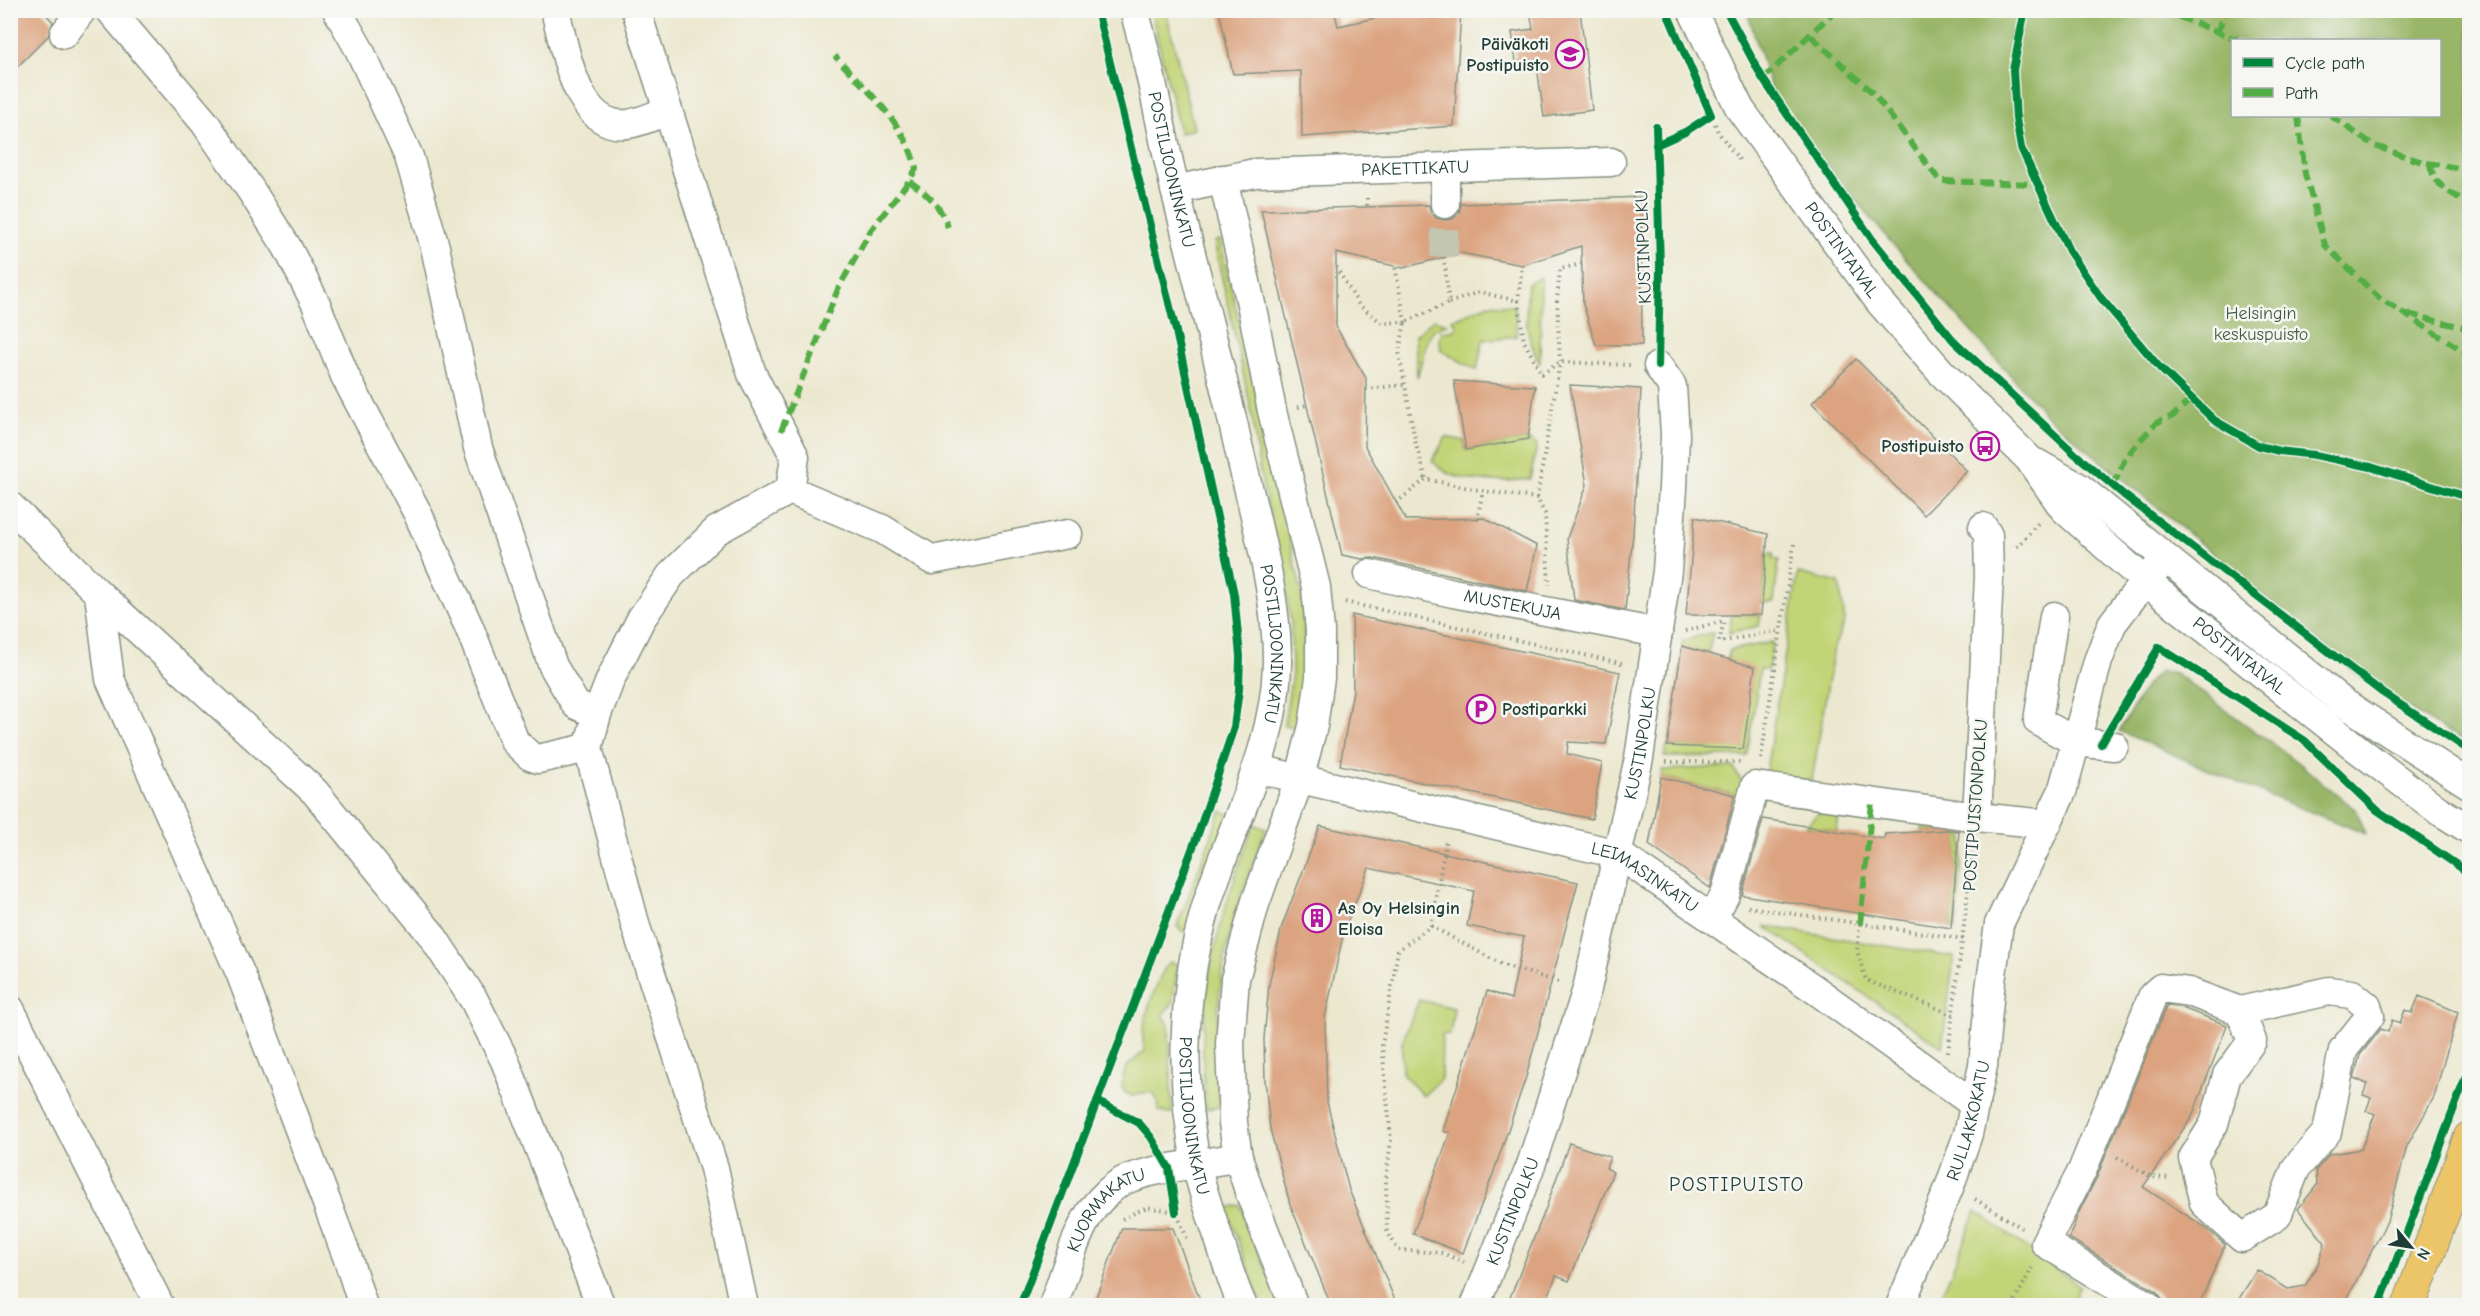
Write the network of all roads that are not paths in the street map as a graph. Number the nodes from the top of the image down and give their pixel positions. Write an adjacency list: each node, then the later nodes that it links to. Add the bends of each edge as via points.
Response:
1 (82, 10): 8 (street)
2 (110, 10): 30 (street, via 205,123 286,247 316,304 345,376 417,512 515,742 538,759)
3 (337, 10): 27 (street, via 409,158 435,247 478,447 553,666 576,705)
4 (555, 10): 9 (street, via 577,88 593,114 628,124)
5 (636, 10): 9 (street)
6 (1134, 10): 13 (street, POSTILJOONINKATU, via 1147,52)
7 (1692, 10): 16 (street, POSTINTAIVAL, via 1740,109 1879,302 1940,371)
8 (64, 34)
9 (668, 111): 17 (street, via 752,375 795,457)
10 (1611, 162): 11 (street, PAKETTIKATU)
11 (1445, 169): 12 (street, PAKETTIKATU, via 1255,173); 14 (street)
12 (1223, 179): 13 (street, PAKETTIKATU); 32 (street, POSTILJOONINKATU, via 1272,411 1316,587 1320,678)
13 (1175, 190): 31 (street, POSTILJOONINKATU, via 1222,375 1275,622 1277,666)
14 (1445, 204)
15 (1658, 366): 26 (street, KUSTINPOLKU, via 1672,386 1675,435 1667,571)
16 (2029, 459): 21 (street, POSTINTAIVAL, via 2080,488); 23 (street, POSTINTAIVAL, via 2064,509)
17 (790, 490): 20 (street, via 882,529 932,560); 27 (street, via 716,531 671,575 625,648)
18 (10, 506): 24 (street)
19 (1983, 527): 34 (street, POSTIPUISTONPOLKU, via 1988,535 1989,577)
20 (1068, 534)
21 (2166, 559): 23 (street, RULLAKKOKATU); 33 (street, POSTINTAIVAL, via 2344,703)
22 (1369, 574): 26 (street, MUSTEKUJA)
23 (2145, 581): 28 (street, RULLAKKOKATU, via 2112,624); 36 (street, POSTINTAIVAL, via 2359,750)
24 (99, 594): 46 (street, via 110,679 241,975); 47 (street, via 315,792 430,934 474,1000 505,1061)
25 (2054, 616): 28 (street, via 2038,721)
26 (1658, 633): 37 (street, KUSTINPOLKU, via 1639,758)
27 (597, 714): 30 (street)
28 (2076, 742): 29 (street); 35 (street, RULLAKKOKATU, via 2062,792)
29 (2114, 746)
30 (588, 748): 48 (street, via 636,927 714,1168)
31 (1258, 769): 32 (street, LEIMASINKATU); 44 (street, POSTILJOONINKATU, via 1206,907 1193,966 1186,1028)
32 (1299, 780): 37 (street, LEIMASINKATU); 43 (street, POSTILJOONINKATU, via 1255,904 1235,979 1230,1044)
33 (2469, 785)
34 (1977, 817): 35 (street); 38 (street, via 1755,786)
35 (2047, 824): 41 (street, RULLAKKOKATU, via 1999,924)
36 (2469, 830)
37 (1618, 854): 38 (street, LEIMASINKATU); 52 (street, KUSTINPOLKU, via 1587,989 1531,1165)
38 (1717, 911): 41 (street, LEIMASINKATU)
39 (10, 1009): 45 (street)
40 (2240, 1011): 40 (street, via 2329,991 2352,994 2367,1006 2370,1016 2343,1050 2326,1132 2296,1168 2277,1216 2242,1238 2204,1203 2193,1158 2214,1124 2227,1075 2252,1041); 54 (street, via 2189,992 2161,988 2153,995 2082,1171 2045,1243)
41 (1975, 1105): 53 (street, RULLAKKOKATU, via 1949,1188)
42 (2469, 1138): 55 (main road)
43 (1238, 1157): 44 (street, KUORMAKATU); 51 (street, POSTILJOONINKATU)
44 (1183, 1167): 49 (street, KUORMAKATU, via 1124,1181 1094,1207); 50 (street, POSTILJOONINKATU)
45 (160, 1305)
46 (363, 1305)
47 (601, 1305)
48 (744, 1305)
49 (1053, 1305)
50 (1243, 1305)
51 (1294, 1305)
52 (1475, 1305)
53 (1900, 1305)
54 (2148, 1305)
55 (2409, 1305)

